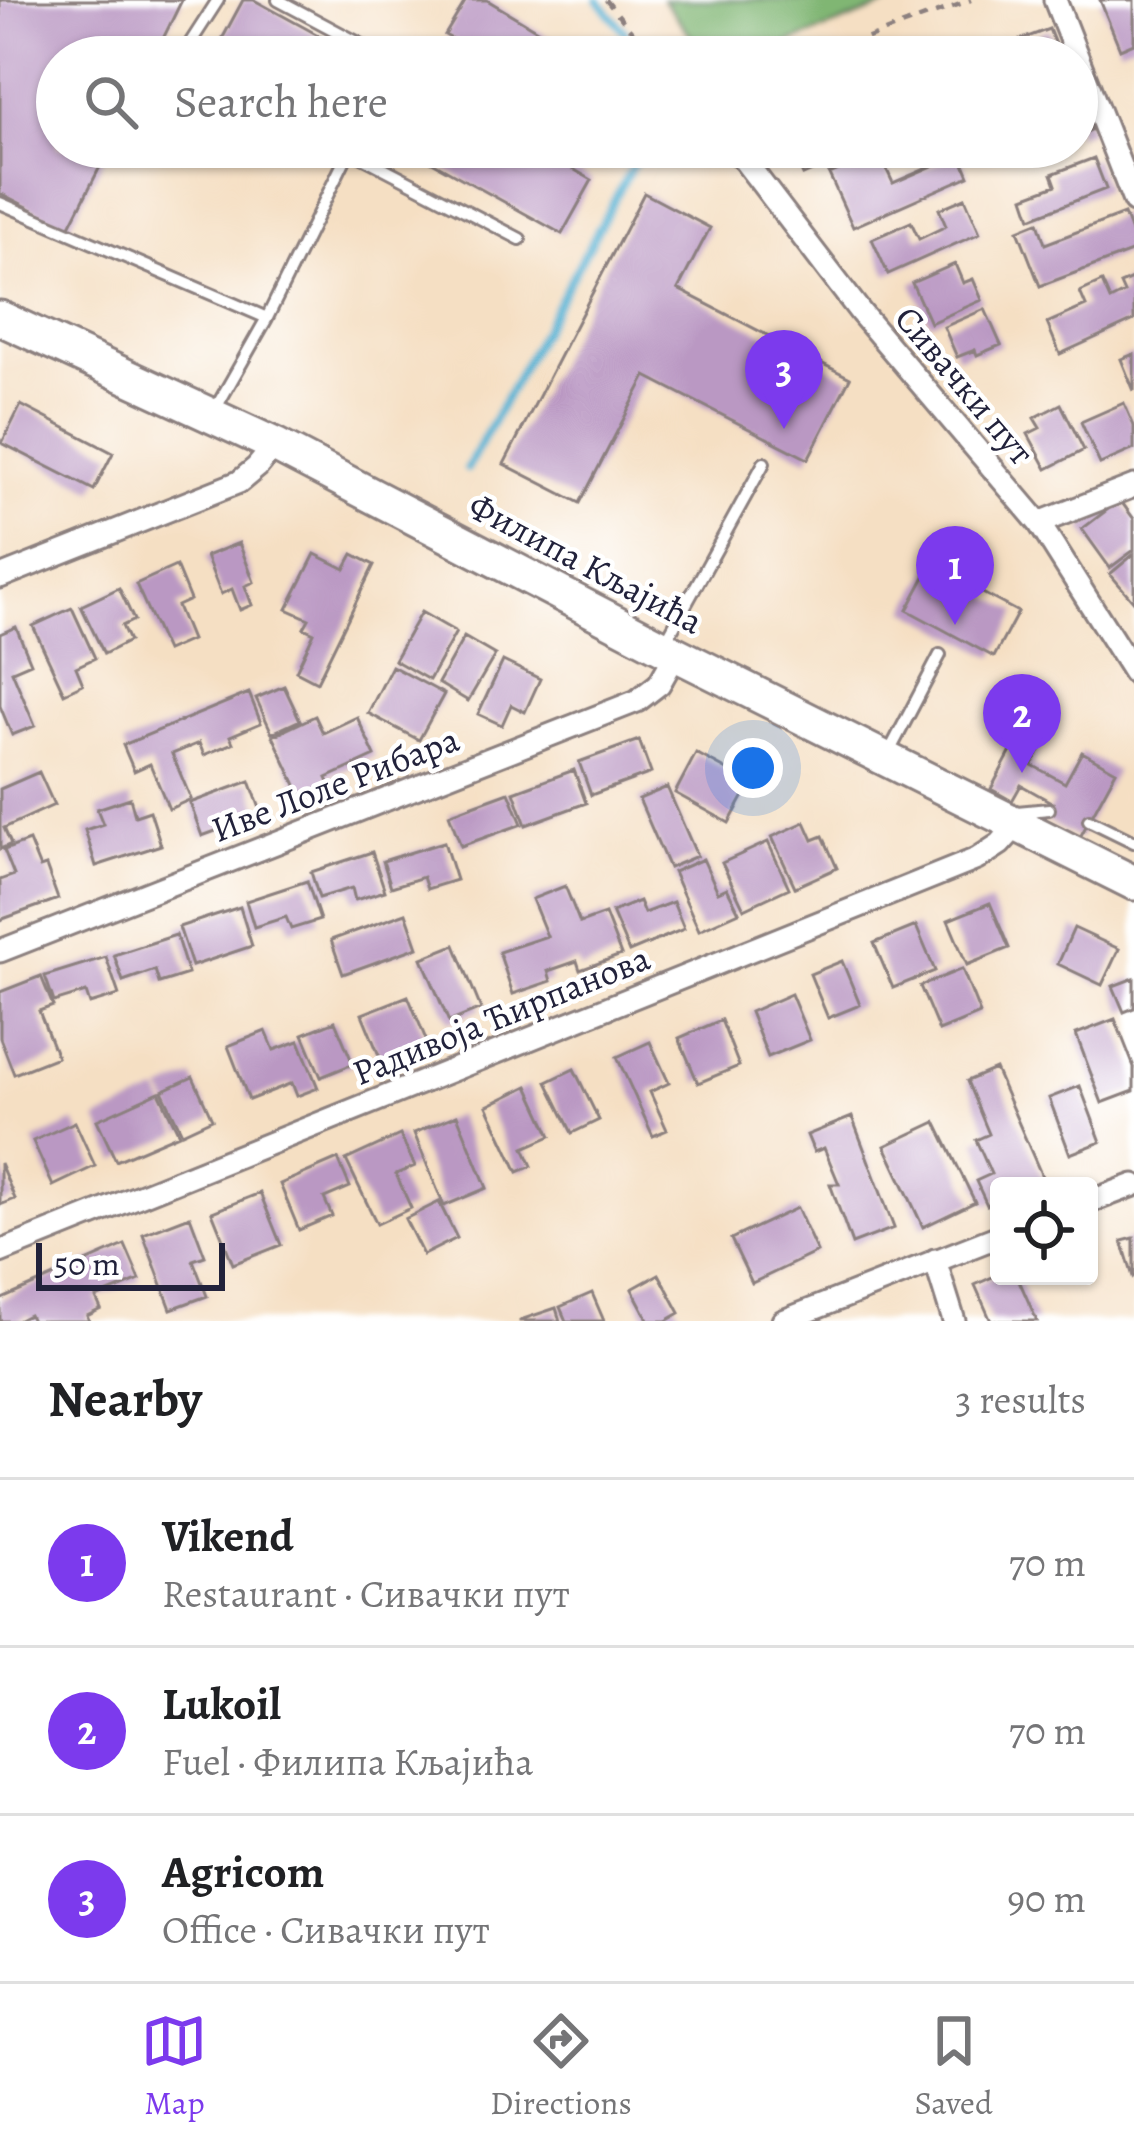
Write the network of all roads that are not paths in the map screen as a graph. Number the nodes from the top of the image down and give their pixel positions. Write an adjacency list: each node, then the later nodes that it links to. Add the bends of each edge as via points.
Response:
1 (218, 0): 4 (lane)
2 (278, 0): 5 (lane)
3 (1055, 0): 6 (street)
4 (196, 36)
5 (346, 36)
6 (1069, 36)
7 (1098, 109): 11 (street)
8 (338, 168): 15 (lane)
9 (386, 168): 13 (lane)
10 (750, 168): 20 (street, Сивачки пут)
11 (1134, 201)
12 (0, 203): 15 (lane)
13 (520, 239)
14 (0, 318): 16 (street, Филипа Кљајића)
15 (266, 318): 16 (lane)
16 (211, 416): 17 (street, Филипа Кљајића)
17 (275, 446): 21 (street, via 239,482); 22 (street, Филипа Кљајића)
18 (764, 463): 22 (lane)
19 (1134, 486): 20 (street)
20 (1039, 523): 24 (street, Сивачки пут)
21 (0, 577)
22 (669, 651): 25 (street, Филипа Кљајића); 31 (street, Иве Лоле Рибара, via 659,684 637,700)
23 (940, 655): 25 (lane)
24 (1134, 673)
25 (885, 759): 27 (street, Филипа Кљајића)
26 (1049, 809): 27 (lane)
27 (1007, 819): 30 (street, Филипа Кљајића); 35 (street, Радивоја Ћирпанова, via 1000,844 977,860)
28 (1089, 820): 29 (lane)
29 (1134, 842)
30 (1134, 883)
31 (0, 951)
32 (1134, 1185): 33 (street)
33 (1098, 1199)
34 (990, 1239): 36 (street)
35 (0, 1252)
36 (935, 1260): 37 (street); 38 (street)
37 (783, 1321)
38 (954, 1321)

